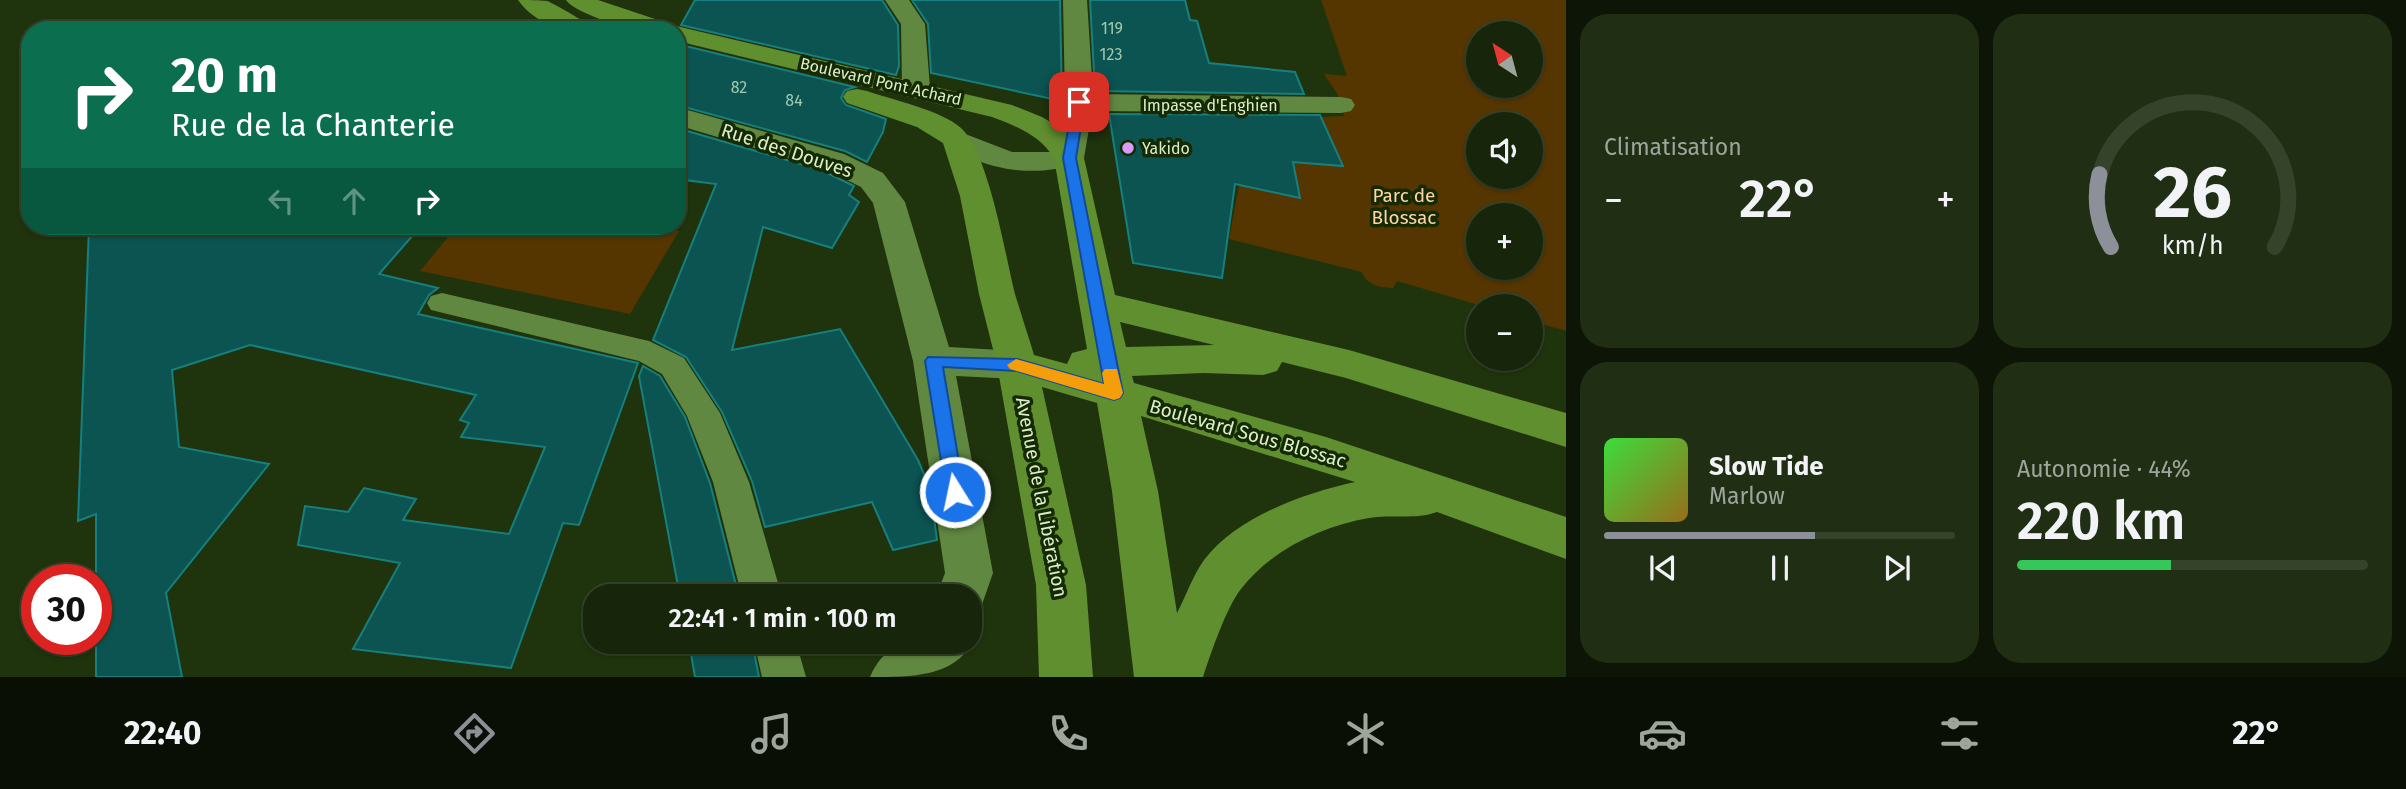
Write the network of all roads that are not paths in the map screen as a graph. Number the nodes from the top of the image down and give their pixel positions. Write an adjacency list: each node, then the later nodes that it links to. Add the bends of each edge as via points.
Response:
1 (530, 0): 5 (main road)
2 (578, 0): 6 (main road)
3 (897, 0): 9 (street, via 913,24)
4 (1075, 0): 10 (street)
5 (563, 21)
6 (636, 21)
7 (686, 35): 9 (main road, Boulevard Pont Achard)
8 (686, 59): 13 (main road, Boulevard Pont Achard, via 867,100 927,121)
9 (916, 88): 14 (main road, Boulevard Pont Achard, via 1029,120 1050,132)
10 (1079, 102): 11 (street, Impasse d'Enghien); 14 (street)
11 (1341, 105)
12 (686, 119): 17 (street, Rue des Douves, via 833,161 872,180 889,202)
13 (957, 141): 14 (street, Boulevard Pont Achard, via 1026,165); 19 (main road, Avenue de la Libération, via 976,196)
14 (1069, 158): 16 (main road, Boulevard Pont Achard)
15 (442, 303): 24 (lane, via 649,352 673,366 703,413 730,482)
16 (1098, 304): 18 (main road, Boulevard Sous Blossac); 20 (main road)
17 (933, 361): 19 (street); 25 (street, Rue des Douves, via 969,573)
18 (1349, 364): 20 (main road, Boulevard Sous Blossac, via 1203,359); 21 (main road, Boulevard Sous Blossac)
19 (1017, 365): 20 (main road, Boulevard Sous Blossac); 30 (main road, Avenue de la Libération, via 1061,585)
20 (1112, 378): 22 (main road, Boulevard Sous Blossac); 31 (main road, via 1135,491)
21 (1566, 430)
22 (1474, 506): 23 (main road, Boulevard Sous Blossac); 32 (main road, Boulevard Sous Blossac, via 1409,495 1380,497 1328,508 1266,536 1223,574)
23 (1566, 538)
24 (758, 584)
25 (965, 584)
26 (778, 654): 28 (lane)
27 (930, 654): 29 (street)
28 (784, 677)
29 (897, 677)
30 (1066, 677)
31 (1161, 677)
32 (1176, 677)

